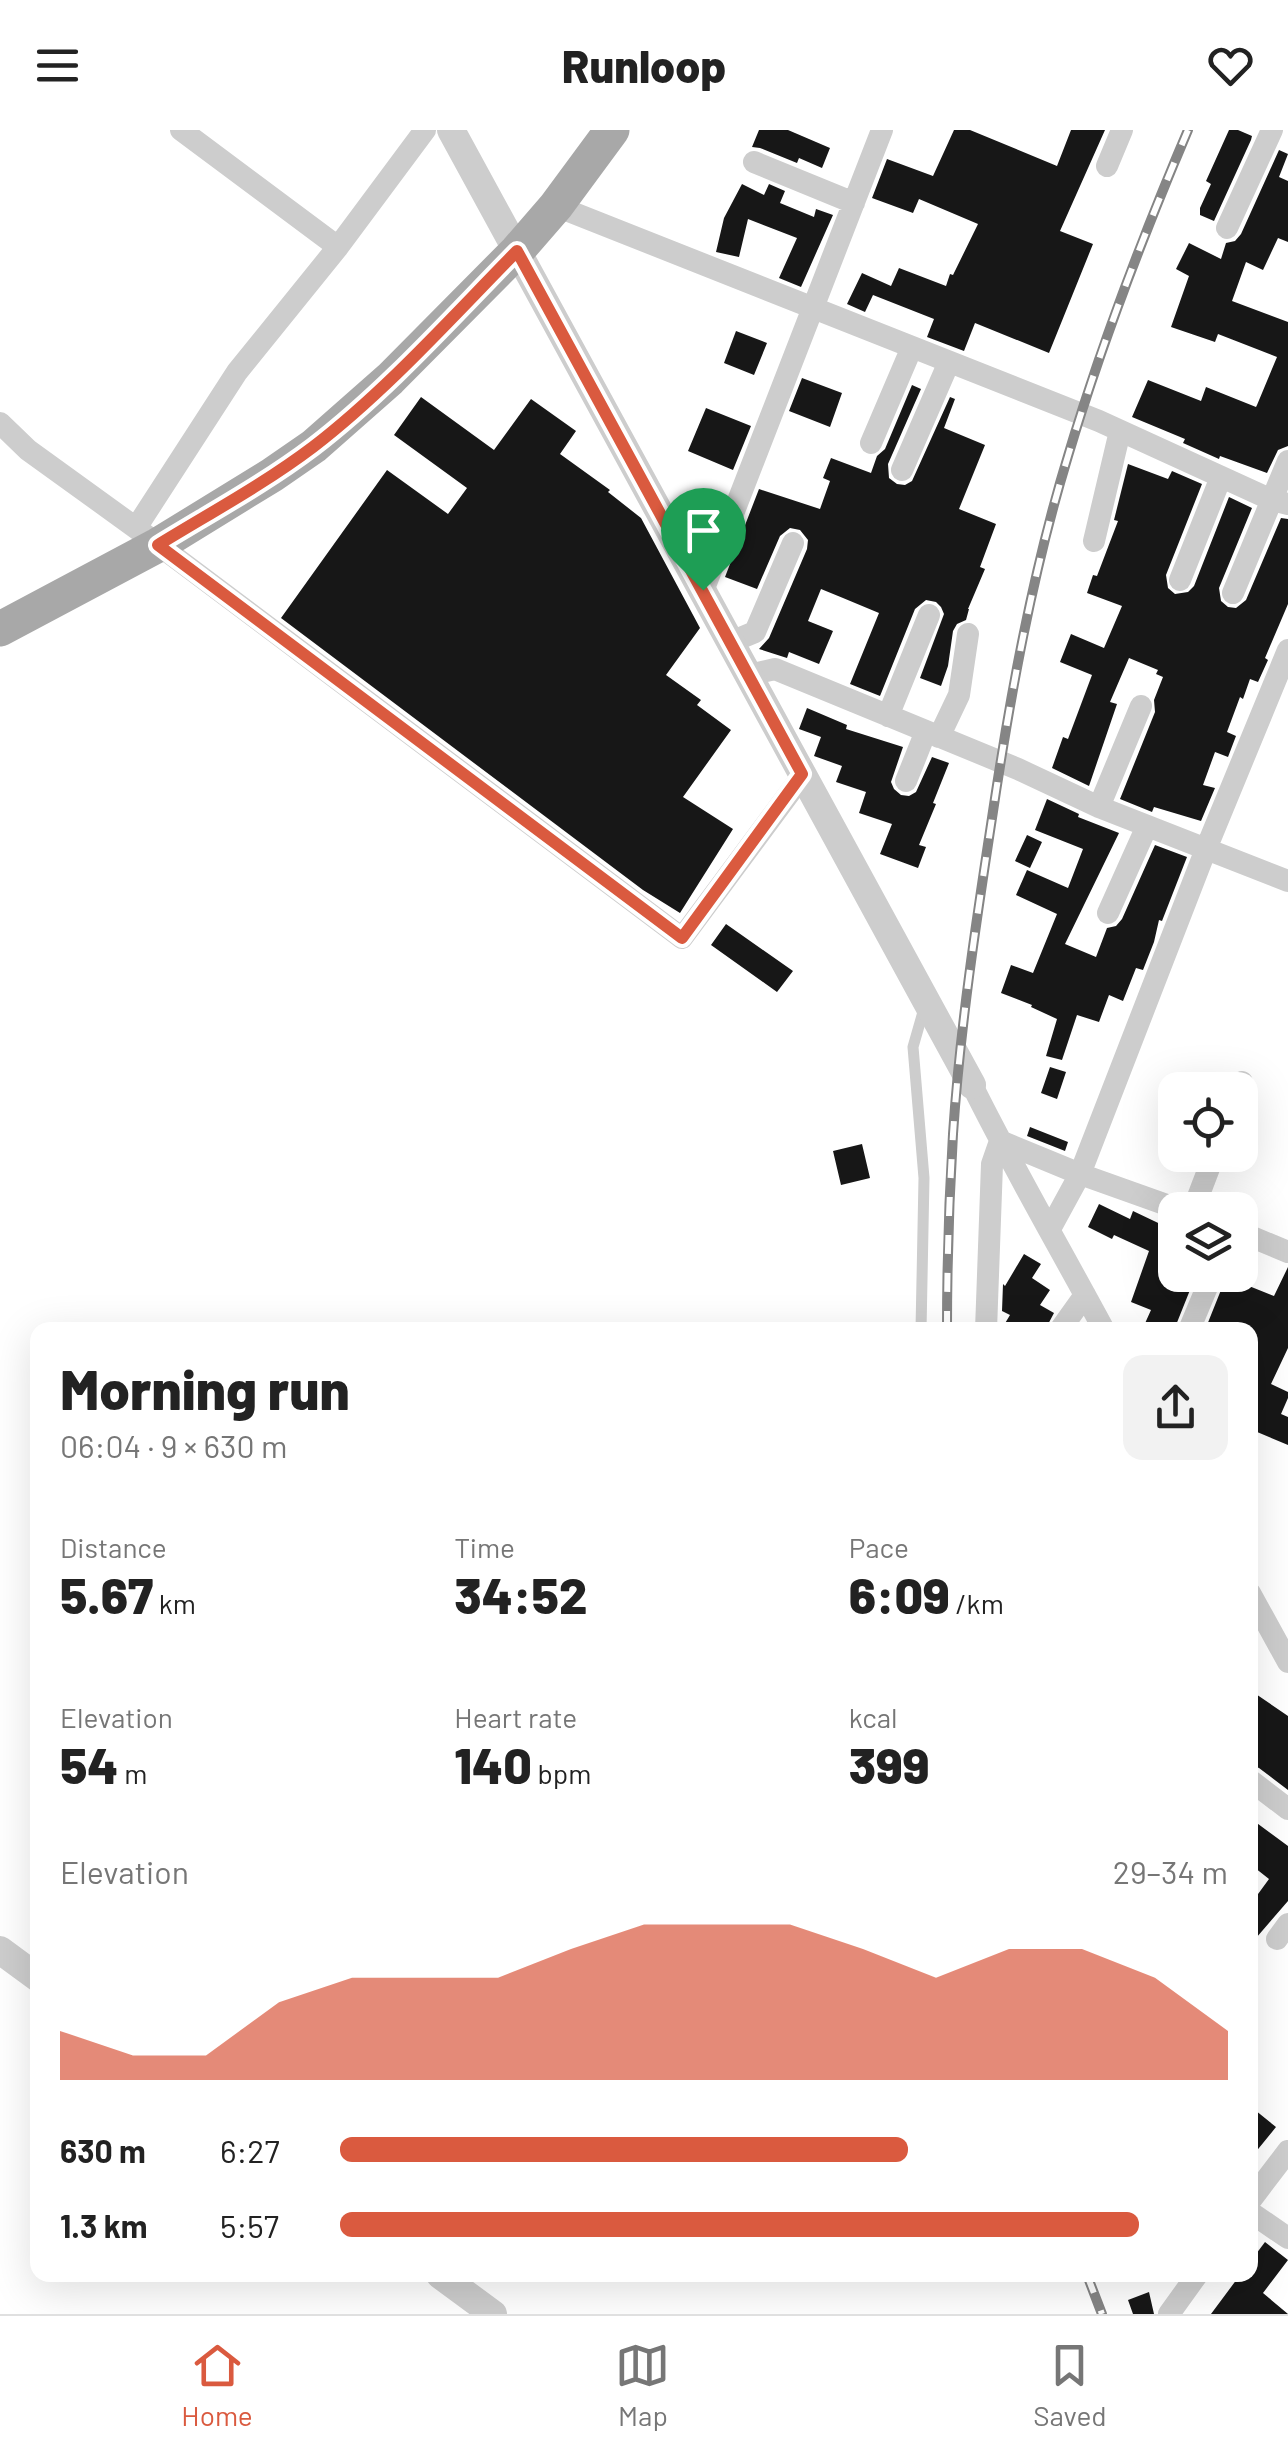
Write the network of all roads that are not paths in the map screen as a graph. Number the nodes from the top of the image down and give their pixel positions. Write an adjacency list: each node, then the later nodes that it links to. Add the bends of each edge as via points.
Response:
1 (181, 130): 13 (street)
2 (424, 130): 13 (street)
3 (450, 130): 14 (street)
4 (612, 130): 11 (main road)
5 (882, 130): 10 (street)
6 (1122, 130): 9 (street)
7 (1272, 130): 12 (street)
8 (754, 162): 10 (street)
9 (1107, 166)
10 (854, 203): 15 (street)
11 (556, 206): 14 (main road); 15 (street)
12 (1227, 228)
13 (338, 247): 25 (street, via 237,372)
14 (517, 251): 25 (main road, via 314,446 272,475); 29 (street)
15 (813, 307): 16 (street); 29 (street)
16 (912, 348): 17 (street); 20 (street)
17 (949, 362): 19 (street); 22 (street)
18 (0, 423): 25 (street)
19 (1120, 431): 23 (street); 26 (street)
20 (871, 443)
21 (1288, 461): 24 (street)
22 (902, 470)
23 (1221, 477): 24 (street); 28 (street)
24 (1280, 502): 30 (street)
25 (147, 536): 32 (main road); 40 (street, via 682,938)
26 (1094, 542)
27 (792, 544): 34 (street, via 754,632)
28 (1180, 580)
29 (703, 590): 34 (street)
30 (1233, 593)
31 (929, 615): 38 (street)
32 (0, 629)
33 (968, 634): 39 (street, via 958,695)
34 (731, 642): 36 (street)
35 (1288, 650): 44 (street)
36 (749, 675): 38 (street, via 776,668); 40 (street)
37 (1141, 706): 42 (street)
38 (888, 716): 39 (street)
39 (933, 734): 41 (street); 42 (street)
40 (802, 774): 47 (street)
41 (906, 780)
42 (1099, 807): 43 (street)
43 (1147, 826): 44 (street); 46 (street)
44 (1206, 849): 45 (street); 50 (street, via 1167,928)
45 (1288, 881)
46 (1108, 914)
47 (926, 1001): 48 (street); 57 (lane, via 913,1047 924,1178)
48 (972, 1085): 49 (street)
49 (1000, 1141): 50 (street); 52 (street); 58 (street, via 992,1164)
50 (1080, 1174): 51 (street); 52 (street)
51 (1158, 1202)
52 (1050, 1228): 56 (street)
53 (1258, 1239): 54 (street)
54 (1287, 1249)
55 (1205, 1292): 61 (street)
56 (1086, 1296): 59 (street); 60 (street)
57 (920, 1322)
58 (986, 1322)
59 (1066, 1322)
60 (1100, 1322)
61 (1192, 1322)
62 (1258, 1608): 63 (street)
63 (1264, 1619): 64 (street); 65 (street)
64 (1288, 1628)
65 (1288, 1662)
66 (1258, 1786): 67 (street)
67 (1288, 1809)
68 (0, 1950): 69 (street)
69 (30, 1972)
70 (1288, 2151): 71 (street)
71 (1258, 2190)
72 (1258, 2217): 73 (street)
73 (1288, 2238)
74 (450, 2282): 76 (street)
75 (1192, 2282): 77 (street)
76 (493, 2314)
77 (1169, 2314)

